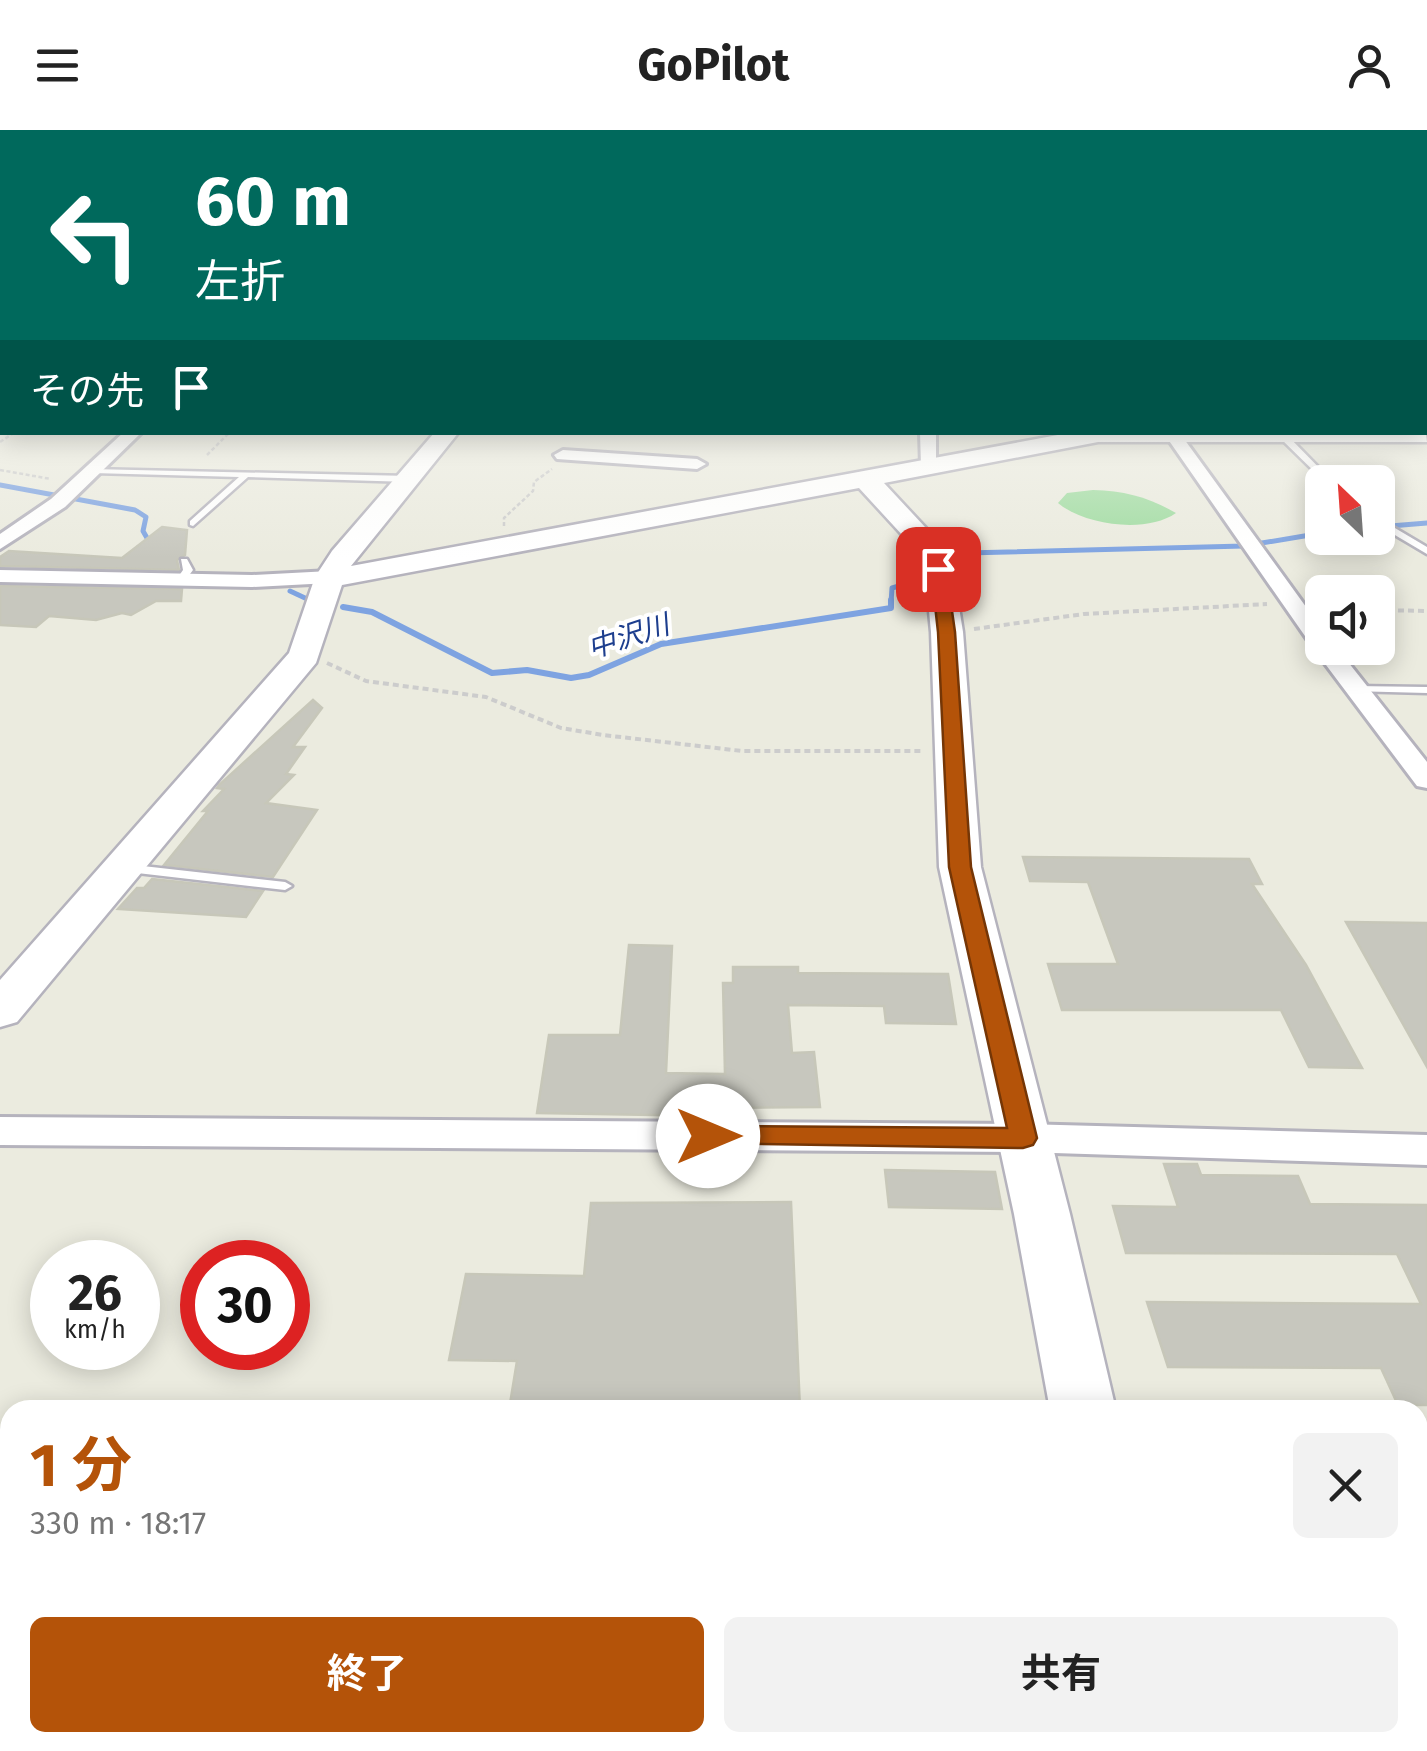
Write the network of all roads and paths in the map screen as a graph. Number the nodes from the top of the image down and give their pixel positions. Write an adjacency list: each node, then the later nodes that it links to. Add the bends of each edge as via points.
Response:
1 (131, 435): 17 (street)
2 (227, 435): 13 (path)
3 (446, 435): 15 (street)
4 (928, 435): 11 (street)
5 (1098, 435): 11 (street)
6 (1173, 435): 25 (street)
7 (1282, 435): 10 (lane)
8 (563, 455): 9 (street, via 636,452); 21 (path, via 504,518)
9 (697, 464)
10 (1311, 465)
11 (930, 466): 16 (street)
12 (0, 470): 17 (path)
13 (189, 473): 14 (lane); 17 (lane)
14 (246, 475): 15 (lane); 18 (lane)
15 (410, 478): 24 (street)
16 (864, 479): 21 (street); 29 (street, via 929,548)
17 (83, 480): 20 (street)
18 (193, 523)
19 (1395, 531): 22 (lane)
20 (0, 543)
21 (515, 546): 24 (street)
22 (1427, 551)
23 (0, 576): 24 (street, via 182,570)
24 (330, 578): 30 (street)
25 (1292, 603): 28 (street); 29 (path, via 1084,614)
26 (1395, 610): 27 (path)
27 (1427, 610)
28 (1305, 620)
29 (946, 632): 34 (street)
30 (304, 656): 34 (path, via 366,681 486,697 561,728 604,735 742,751); 36 (street)
31 (1338, 665): 32 (street)
32 (1354, 688): 33 (lane); 35 (street)
33 (1427, 690)
34 (952, 752): 40 (street, via 960,867)
35 (1427, 780)
36 (124, 868): 37 (lane); 38 (street)
37 (285, 886)
38 (0, 1011)
39 (0, 1132): 40 (street)
40 (1023, 1138): 41 (street); 42 (street)
41 (1427, 1150)
42 (1081, 1400)

